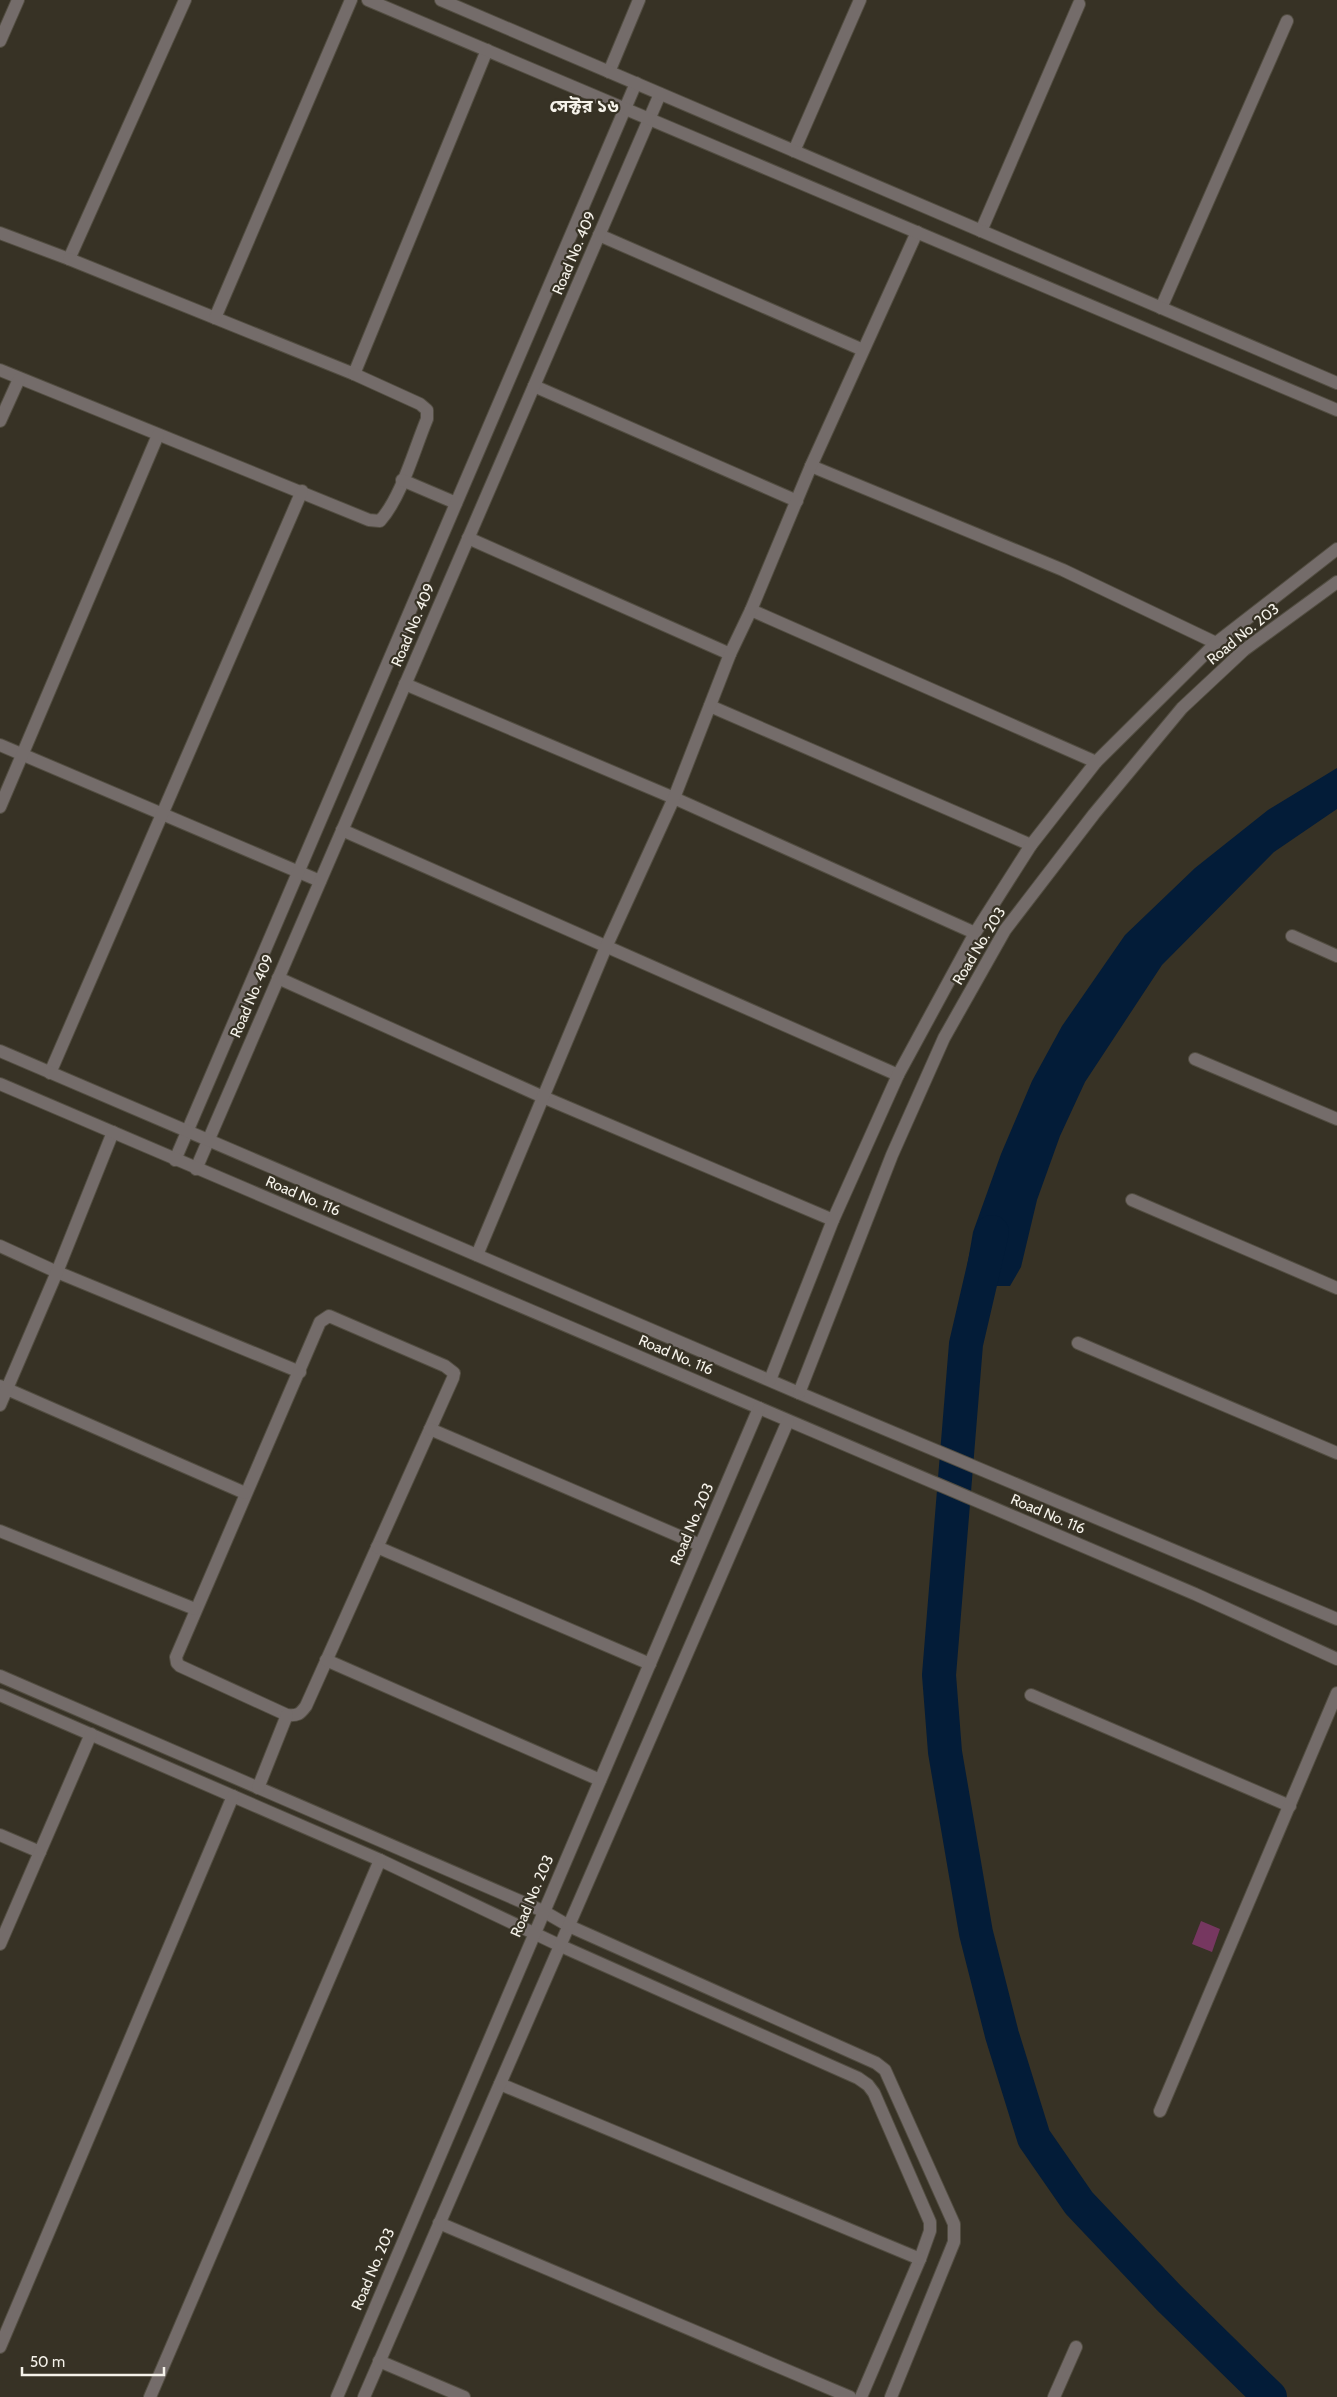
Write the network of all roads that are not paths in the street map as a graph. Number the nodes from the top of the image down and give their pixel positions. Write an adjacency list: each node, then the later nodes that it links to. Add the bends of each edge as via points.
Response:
1 (18, 0): 10 (street)
2 (185, 0): 22 (street)
3 (351, 0): 24 (street)
4 (368, 0): 11 (street)
5 (441, 0): 12 (street)
6 (639, 0): 12 (street)
7 (860, 0): 17 (street)
8 (1079, 4): 18 (street)
9 (1286, 21): 23 (street)
10 (0, 41)
11 (487, 50): 15 (street); 27 (street)
12 (609, 72): 13 (street)
13 (636, 83): 14 (street); 15 (street, Road No. 409)
14 (660, 94): 16 (street, Road No. 409); 17 (street)
15 (625, 109): 16 (street); 38 (street, Road No. 409)
16 (649, 119): 19 (street); 21 (street, Road No. 409)
17 (794, 151): 18 (street)
18 (981, 231): 23 (street)
19 (917, 232): 25 (street); 31 (street)
20 (0, 233): 22 (street)
21 (599, 235): 25 (street); 30 (street, Road No. 409)
22 (69, 259): 24 (street)
23 (1161, 308): 29 (street)
24 (215, 318): 27 (street)
25 (863, 350): 34 (street)
26 (0, 370): 28 (street)
27 (354, 374): 35 (street, via 427,410 427,419)
28 (19, 379): 32 (street); 33 (street)
29 (1337, 383)
30 (534, 386): 37 (street); 39 (street, Road No. 409)
31 (1337, 410)
32 (0, 421)
33 (158, 435): 36 (street); 48 (street)
34 (811, 466): 37 (street); 43 (street, via 1063,570)
35 (402, 480): 36 (street, via 380,521 370,520); 38 (street)
36 (302, 491): 52 (street)
37 (797, 501): 42 (street)
38 (456, 503): 55 (street, Road No. 409)
39 (468, 538): 44 (street); 45 (street, Road No. 409)
40 (1337, 548): 43 (street)
41 (1337, 582): 84 (street, Road No. 203, via 1244,650 1182,708 1094,814 1005,930 944,1038 892,1154)
42 (751, 610): 44 (street); 49 (street)
43 (1216, 643): 49 (street)
44 (730, 654): 46 (street)
45 (405, 684): 50 (street); 53 (street, Road No. 409)
46 (710, 706): 50 (street); 54 (street)
47 (0, 745): 48 (street)
48 (22, 754): 51 (street); 52 (street)
49 (1096, 762): 54 (street)
50 (674, 798): 57 (street); 59 (street)
51 (0, 807)
52 (162, 813): 55 (street); 64 (street)
53 (342, 830): 56 (street, Road No. 409); 59 (street)
54 (1031, 845): 57 (street)
55 (299, 871): 56 (street); 69 (street, Road No. 409)
56 (320, 881): 61 (street, Road No. 409)
57 (975, 933): 65 (street)
58 (1292, 936): 60 (street)
59 (606, 947): 65 (street); 67 (street)
60 (1337, 956)
61 (278, 978): 67 (street); 71 (street, Road No. 409)
62 (0, 1051): 64 (street, Road No. 116)
63 (1194, 1059): 68 (street)
64 (50, 1073): 69 (street, Road No. 116)
65 (898, 1076): 75 (street)
66 (0, 1084): 70 (street, Road No. 116)
67 (543, 1097): 75 (street); 77 (street)
68 (1337, 1119)
69 (188, 1131): 71 (street, Road No. 116); 72 (street, Road No. 409)
70 (113, 1132): 72 (street, Road No. 116); 78 (street)
71 (208, 1140): 73 (street, Road No. 409); 77 (street, Road No. 116)
72 (175, 1160): 73 (street, Road No. 116)
73 (196, 1169): 86 (street, Road No. 116)
74 (1132, 1200): 79 (street)
75 (833, 1220): 82 (street)
76 (0, 1246): 78 (street)
77 (477, 1255): 82 (street, Road No. 116)
78 (57, 1272): 81 (street); 83 (street)
79 (1337, 1288)
80 (1078, 1343): 89 (street)
81 (300, 1372): 88 (street, via 320,1322 329,1316 445,1366 454,1373 453,1378); 90 (street)
82 (770, 1380): 84 (street, Road No. 116)
83 (4, 1387): 85 (street); 90 (street)
84 (799, 1393): 95 (street, Road No. 116)
85 (0, 1405)
86 (759, 1408): 87 (street, Road No. 116); 92 (street, Road No. 203)
87 (788, 1421): 96 (street, Road No. 116, via 1195,1594); 113 (street)
88 (430, 1429): 92 (street); 93 (street)
89 (1337, 1453)
90 (246, 1493): 94 (street)
91 (0, 1531): 94 (street)
92 (700, 1545): 98 (street, Road No. 203)
93 (377, 1547): 97 (street); 98 (street)
94 (195, 1608): 103 (street, via 176,1657 180,1666)
95 (1337, 1619)
96 (1337, 1659)
97 (326, 1660): 103 (street, via 300,1714); 105 (street)
98 (650, 1664): 105 (street, Road No. 203)
99 (0, 1676): 106 (street)
100 (1337, 1693): 108 (street)
101 (0, 1695): 104 (street)
102 (1031, 1695): 108 (street)
103 (287, 1715): 106 (street)
104 (92, 1734): 107 (street); 110 (street)
105 (600, 1780): 112 (street, Road No. 203)
106 (258, 1788): 112 (street)
107 (233, 1796): 111 (street); 121 (street)
108 (1290, 1806): 118 (street)
109 (0, 1835): 110 (street)
110 (40, 1852): 115 (street)
111 (380, 1860): 114 (street); 124 (street)
112 (542, 1912): 113 (street); 114 (street, Road No. 203)
113 (569, 1926): 116 (street); 130 (street, via 867,2059 885,2070 956,2234)
114 (534, 1932): 116 (street); 125 (street, Road No. 203)
115 (0, 1944)
116 (561, 1946): 117 (street); 120 (street, via 868,2085 930,2222)
117 (500, 2084): 119 (street); 120 (street)
118 (1160, 2112)
119 (439, 2223): 123 (street); 128 (street)
120 (920, 2259): 129 (street)
121 (0, 2347)
122 (1076, 2347): 131 (street)
123 (380, 2361): 126 (street); 127 (street)
124 (150, 2397)
125 (337, 2397)
126 (364, 2397)
127 (464, 2397)
128 (850, 2397)
129 (861, 2397)
130 (891, 2397)
131 (1054, 2397)

